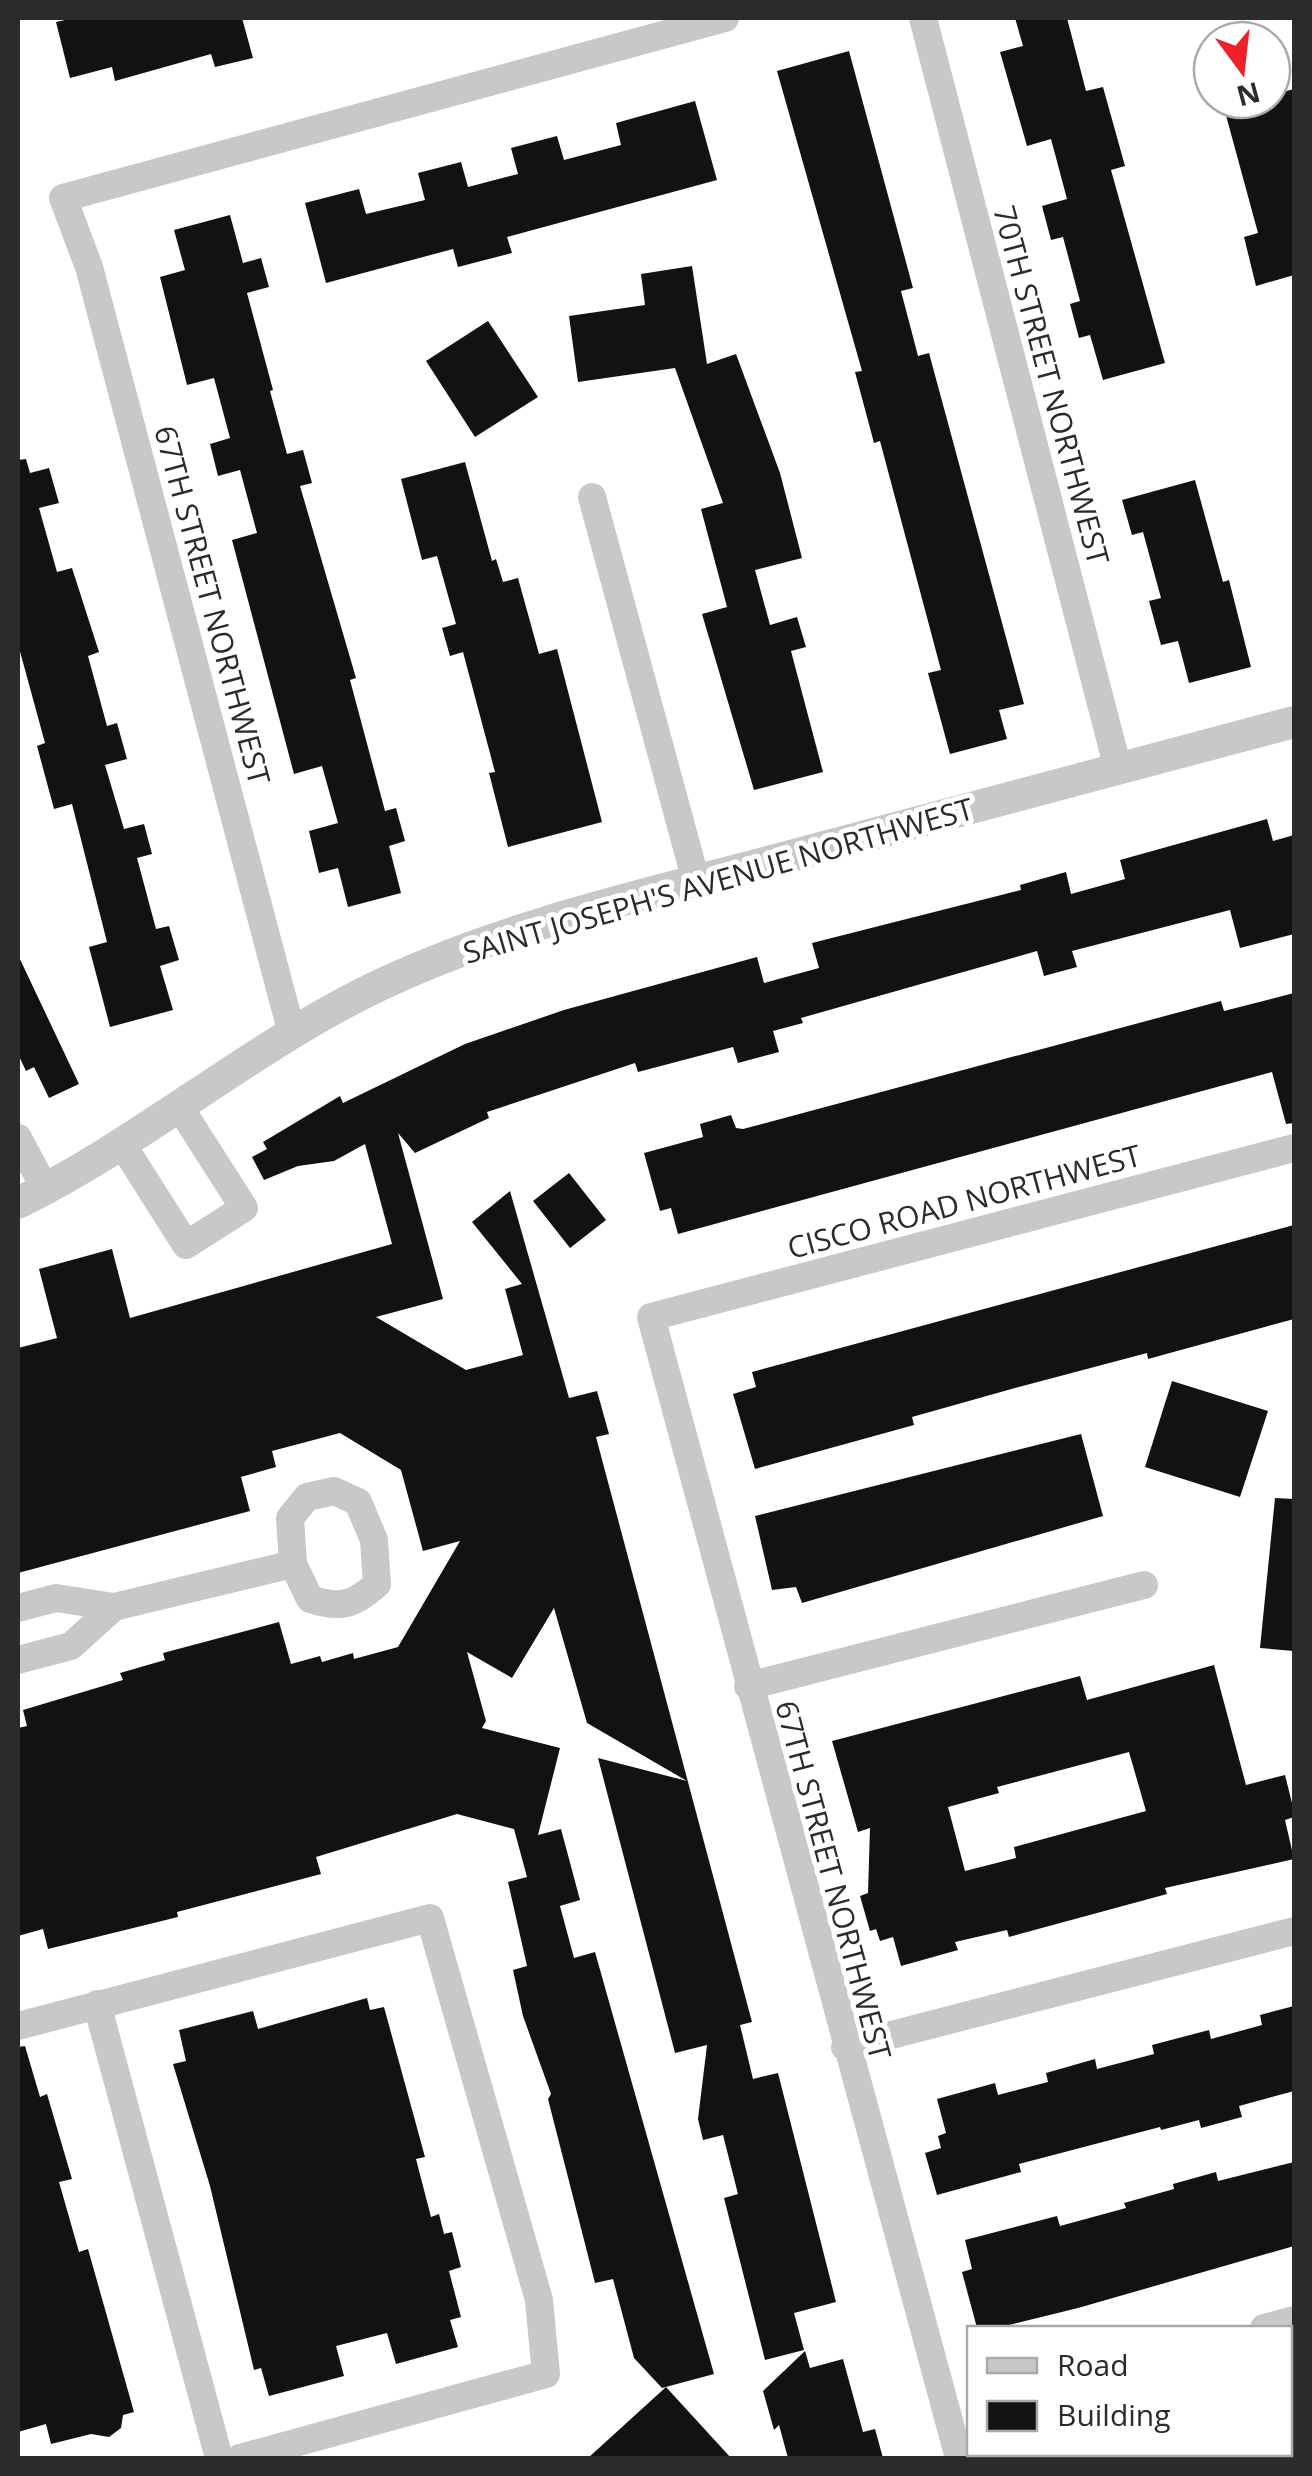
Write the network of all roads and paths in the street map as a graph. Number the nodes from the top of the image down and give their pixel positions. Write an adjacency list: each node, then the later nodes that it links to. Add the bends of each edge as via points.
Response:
1 (725, 18): 7 (street, 67TH STREET NORTHWEST, via 63,198 90,267)
2 (923, 18): 5 (street, 70TH STREET NORTHWEST)
3 (592, 497): 6 (street)
4 (1294, 722): 5 (street, SAINT JOSEPH'S AVENUE NORTHWEST)
5 (1118, 770): 6 (street, SAINT JOSEPH'S AVENUE NORTHWEST)
6 (696, 881): 7 (street, SAINT JOSEPH'S AVENUE NORTHWEST, via 475,946)
7 (292, 1030): 8 (street, SAINT JOSEPH'S AVENUE NORTHWEST)
8 (180, 1106): 10 (street, SAINT JOSEPH'S AVENUE NORTHWEST); 10 (street, via 244,1208 186,1245)
9 (18, 1138): 12 (street)
10 (122, 1144): 12 (street, SAINT JOSEPH'S AVENUE NORTHWEST)
11 (1294, 1148): 13 (street, CISCO ROAD NORTHWEST)
12 (31, 1196)
13 (651, 1318): 19 (street, 67TH STREET NORTHWEST)
14 (293, 1564): 17 (street)
15 (1144, 1585): 19 (street)
16 (18, 1608): 17 (street, via 56,1598)
17 (114, 1608): 18 (street, via 71,1646)
18 (18, 1660)
19 (748, 1686): 23 (street, 67TH STREET NORTHWEST)
20 (1294, 1931): 23 (street)
21 (98, 2004): 22 (street); 25 (street); 26 (street, via 430,1918 539,2300 546,2374)
22 (18, 2026)
23 (844, 2047): 24 (street, 67TH STREET NORTHWEST)
24 (958, 2410): 27 (street, 67TH STREET NORTHWEST)
25 (219, 2458)
26 (240, 2458)
27 (959, 2458)

